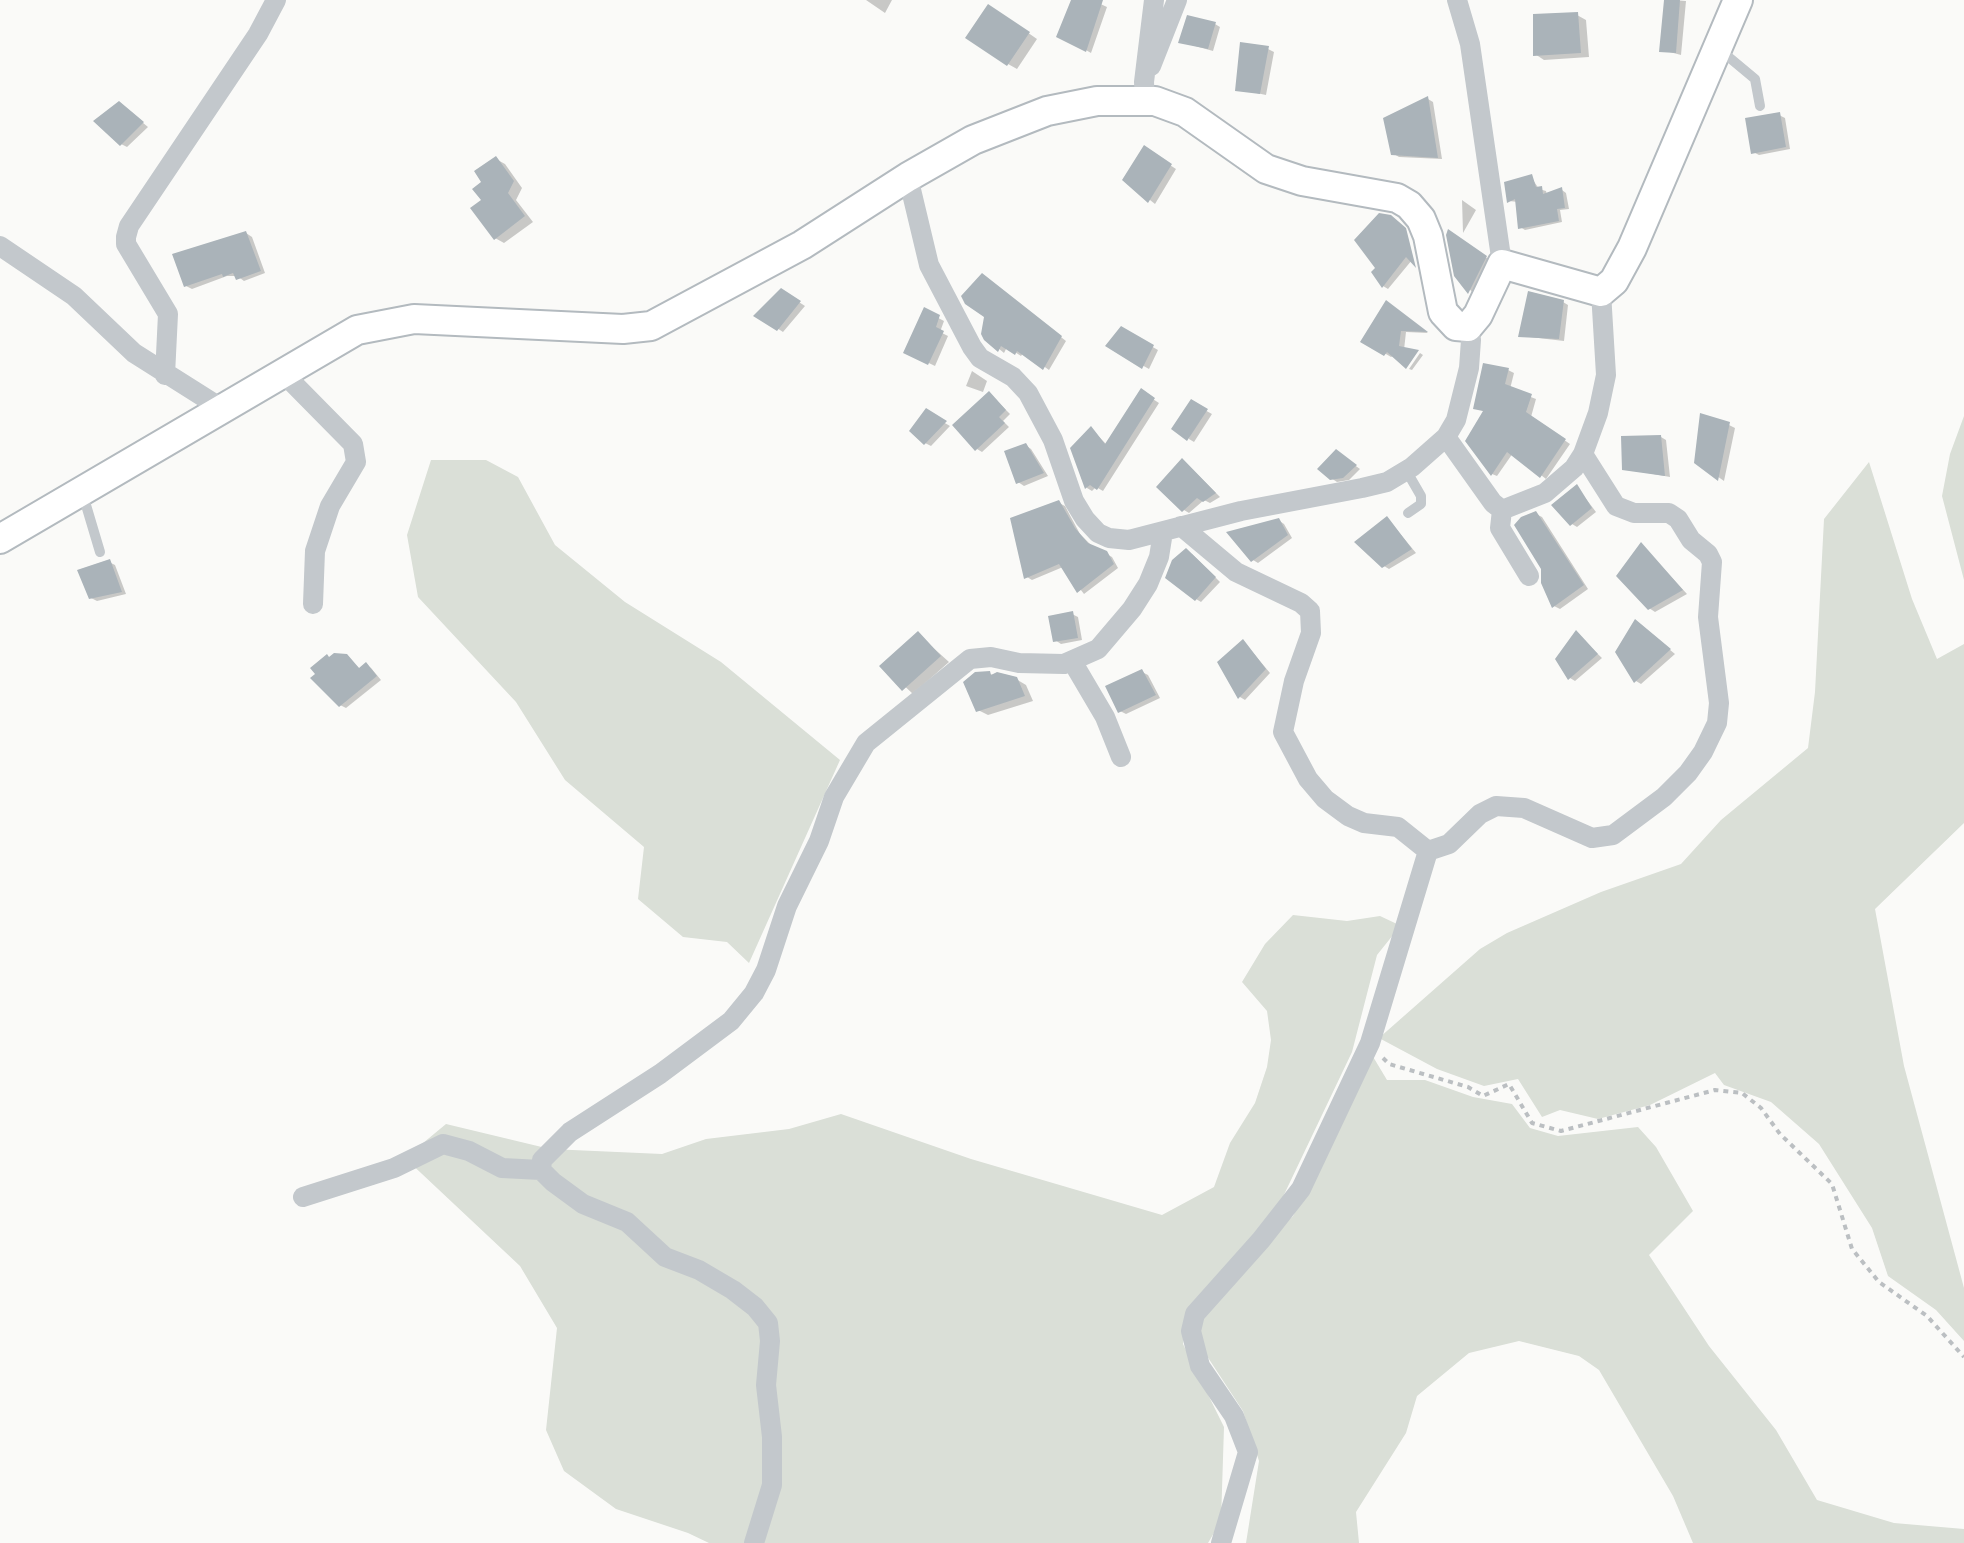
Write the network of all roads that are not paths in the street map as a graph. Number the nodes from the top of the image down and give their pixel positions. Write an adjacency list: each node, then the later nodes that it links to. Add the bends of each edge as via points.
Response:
1 (276, 0): 15 (street, via 126,236 168,314)
2 (1154, 0): 7 (street)
3 (1177, 0): 7 (street)
4 (1457, 0): 11 (street, via 1470,44)
5 (1738, 0): 6 (street)
6 (1719, 48): 8 (lane, via 1755,79); 12 (street, via 1632,248)
7 (1145, 91): 9 (street, via 1047,111); 13 (street, via 1266,168 1409,205 1428,236 1443,312 1456,326)
8 (1760, 106)
9 (908, 176): 14 (street, via 802,245 652,326 391,321 347,335); 23 (street, via 922,242 942,292 980,358 1014,377 1039,410 1084,519 1109,538)
10 (0, 246): 15 (street, via 74,296)
11 (1502, 264): 12 (street); 13 (street)
12 (1602, 292): 18 (street, via 1606,375)
13 (1468, 327): 17 (street, via 1464,394)
14 (282, 372): 16 (street); 27 (street, via 353,444 356,462 314,551)
15 (165, 375): 16 (street)
16 (221, 408): 20 (street)
17 (1446, 437): 19 (street); 21 (street)
18 (1583, 454): 21 (street, via 1545,493); 30 (street, via 1616,506 1669,513 1712,562 1708,617 1719,703 1712,736 1664,797 1614,834 1592,838 1524,808 1496,806 1449,844)
19 (1406, 470): 22 (lane, via 1421,496); 23 (street, via 1387,482)
20 (82, 491): 24 (street); 25 (lane)
21 (1502, 510): 26 (street, via 1500,528)
22 (1408, 514)
23 (1172, 529): 28 (street, via 1132,609 1098,649); 30 (street, via 1310,611 1311,634 1283,732 1325,799 1364,823 1398,826)
24 (0, 539)
25 (100, 552)
26 (1529, 576)
27 (314, 604)
28 (1072, 661): 29 (street); 31 (street, via 970,659 866,743 834,797 754,994 731,1021 570,1132 542,1160)
29 (1121, 757)
30 (1428, 851): 34 (street, via 1370,1043 1301,1190 1195,1314 1200,1366 1234,1416 1248,1452)
31 (541, 1170): 32 (street, via 502,1168 443,1144 394,1168); 33 (street, via 583,1204 627,1222 665,1258 734,1290 768,1323 772,1485)
32 (303, 1196)
33 (754, 1543)
34 (1221, 1543)

